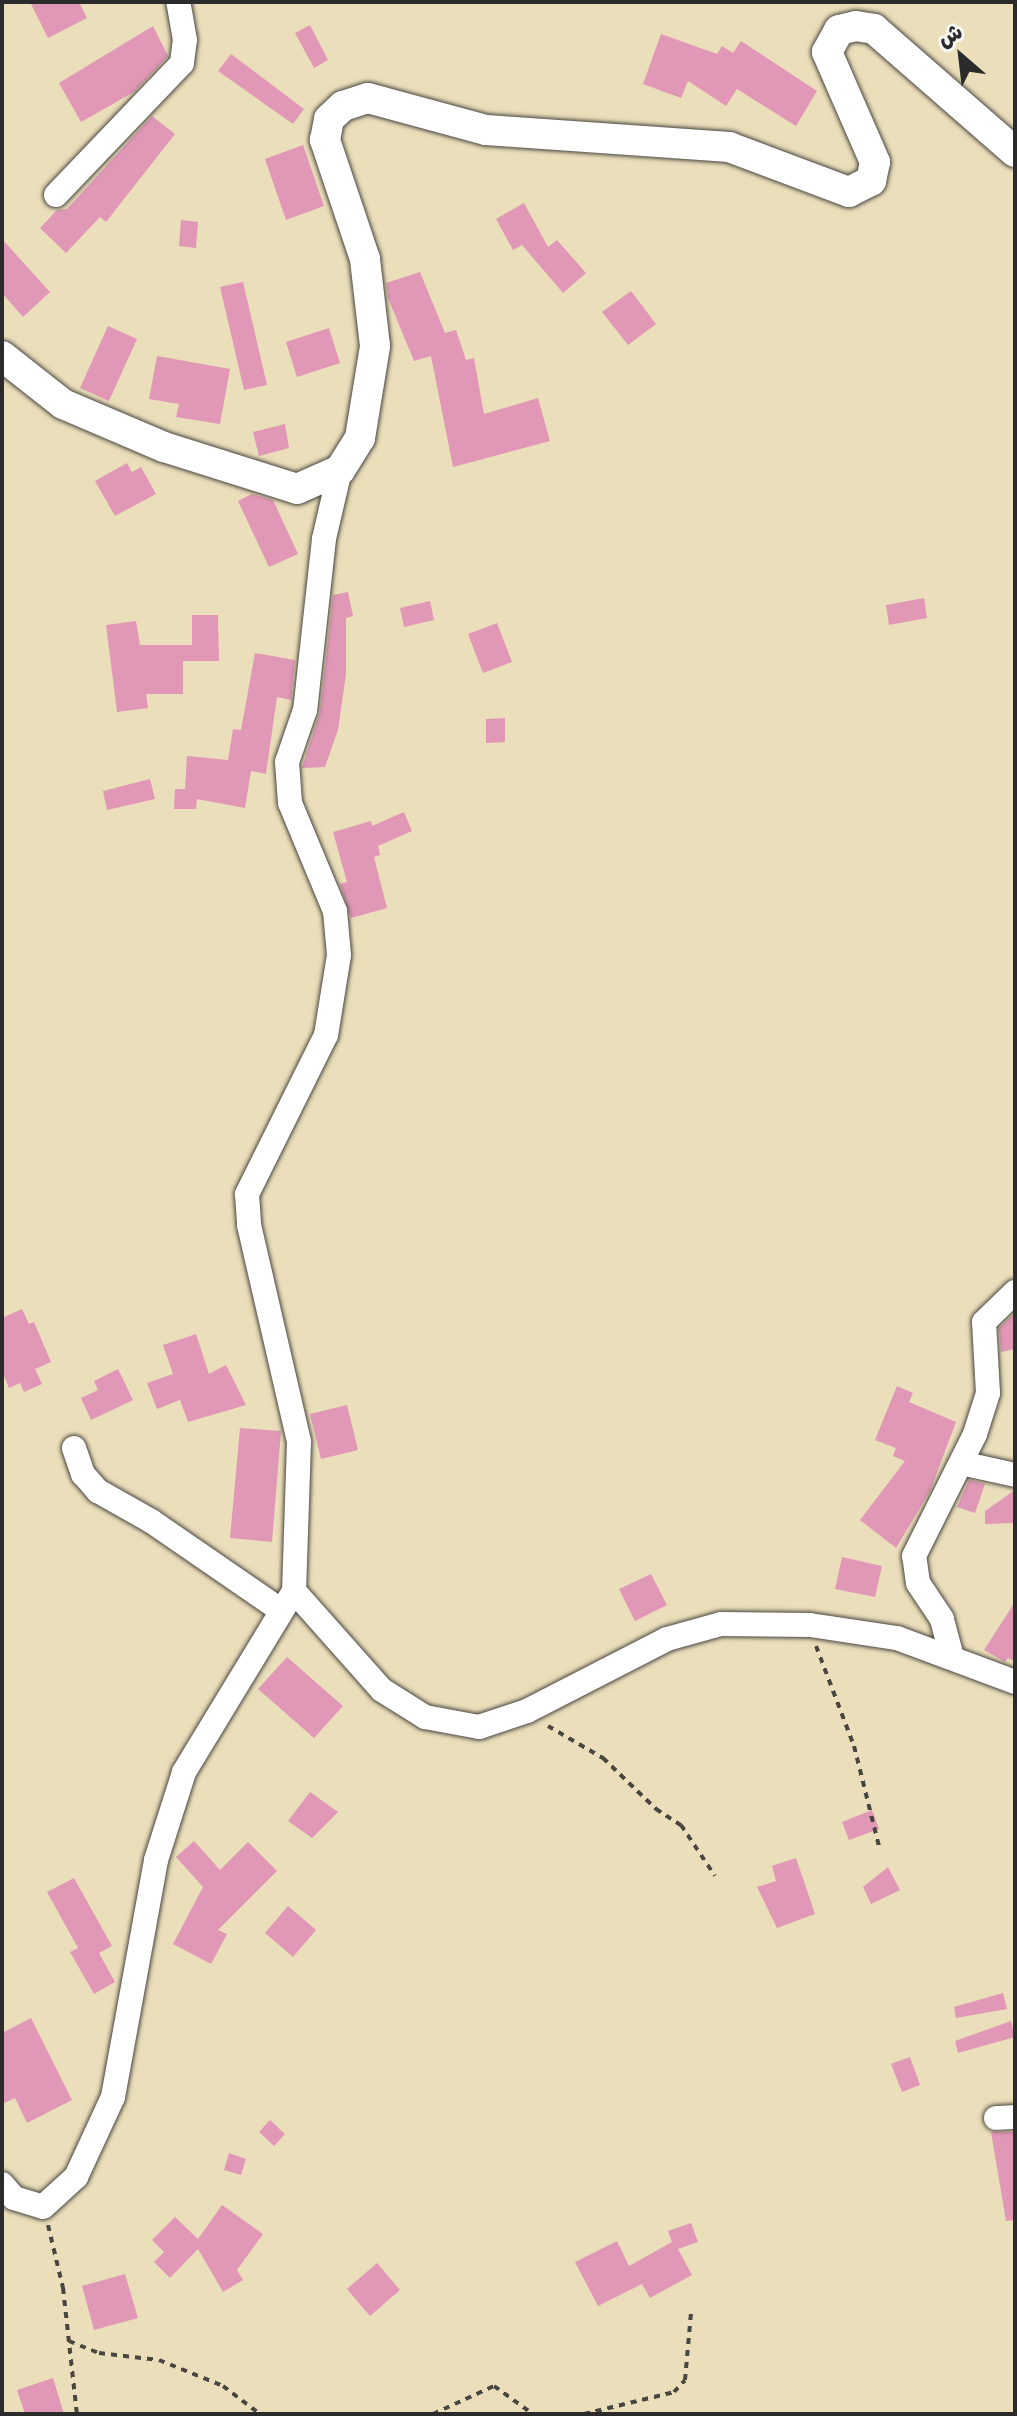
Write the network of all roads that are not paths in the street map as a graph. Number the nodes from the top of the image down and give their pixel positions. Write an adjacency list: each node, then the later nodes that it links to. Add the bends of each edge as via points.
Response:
1 (178, 2): 3 (street, via 185,40 182,63)
2 (1015, 152): 5 (main road, via 874,29 856,26 839,30 827,52 875,162 871,181 849,192 729,147 486,130 368,98 343,106 329,119 325,140 365,259 375,346 360,438)
3 (56, 195)
4 (2, 356): 5 (main road, via 63,404 164,447 297,489)
5 (340, 470): 10 (street, via 324,539 305,710 287,762 290,803 335,911 339,955 326,1035 247,1194 249,1225 299,1442)
6 (1015, 1292): 8 (street, via 984,1322 988,1393)
7 (74, 1448): 10 (street, via 83,1474 98,1491)
8 (961, 1463): 9 (street); 11 (street, via 914,1556 918,1583 942,1619)
9 (1015, 1475)
10 (286, 1600): 11 (street, via 382,1690 425,1717 479,1727 527,1711 667,1639 721,1624 810,1625 897,1638); 13 (street, via 184,1772 156,1860 113,2097 76,2177 43,2207 14,2198)
11 (952, 1657): 12 (street)
12 (1015, 1682)
13 (2, 2184)

